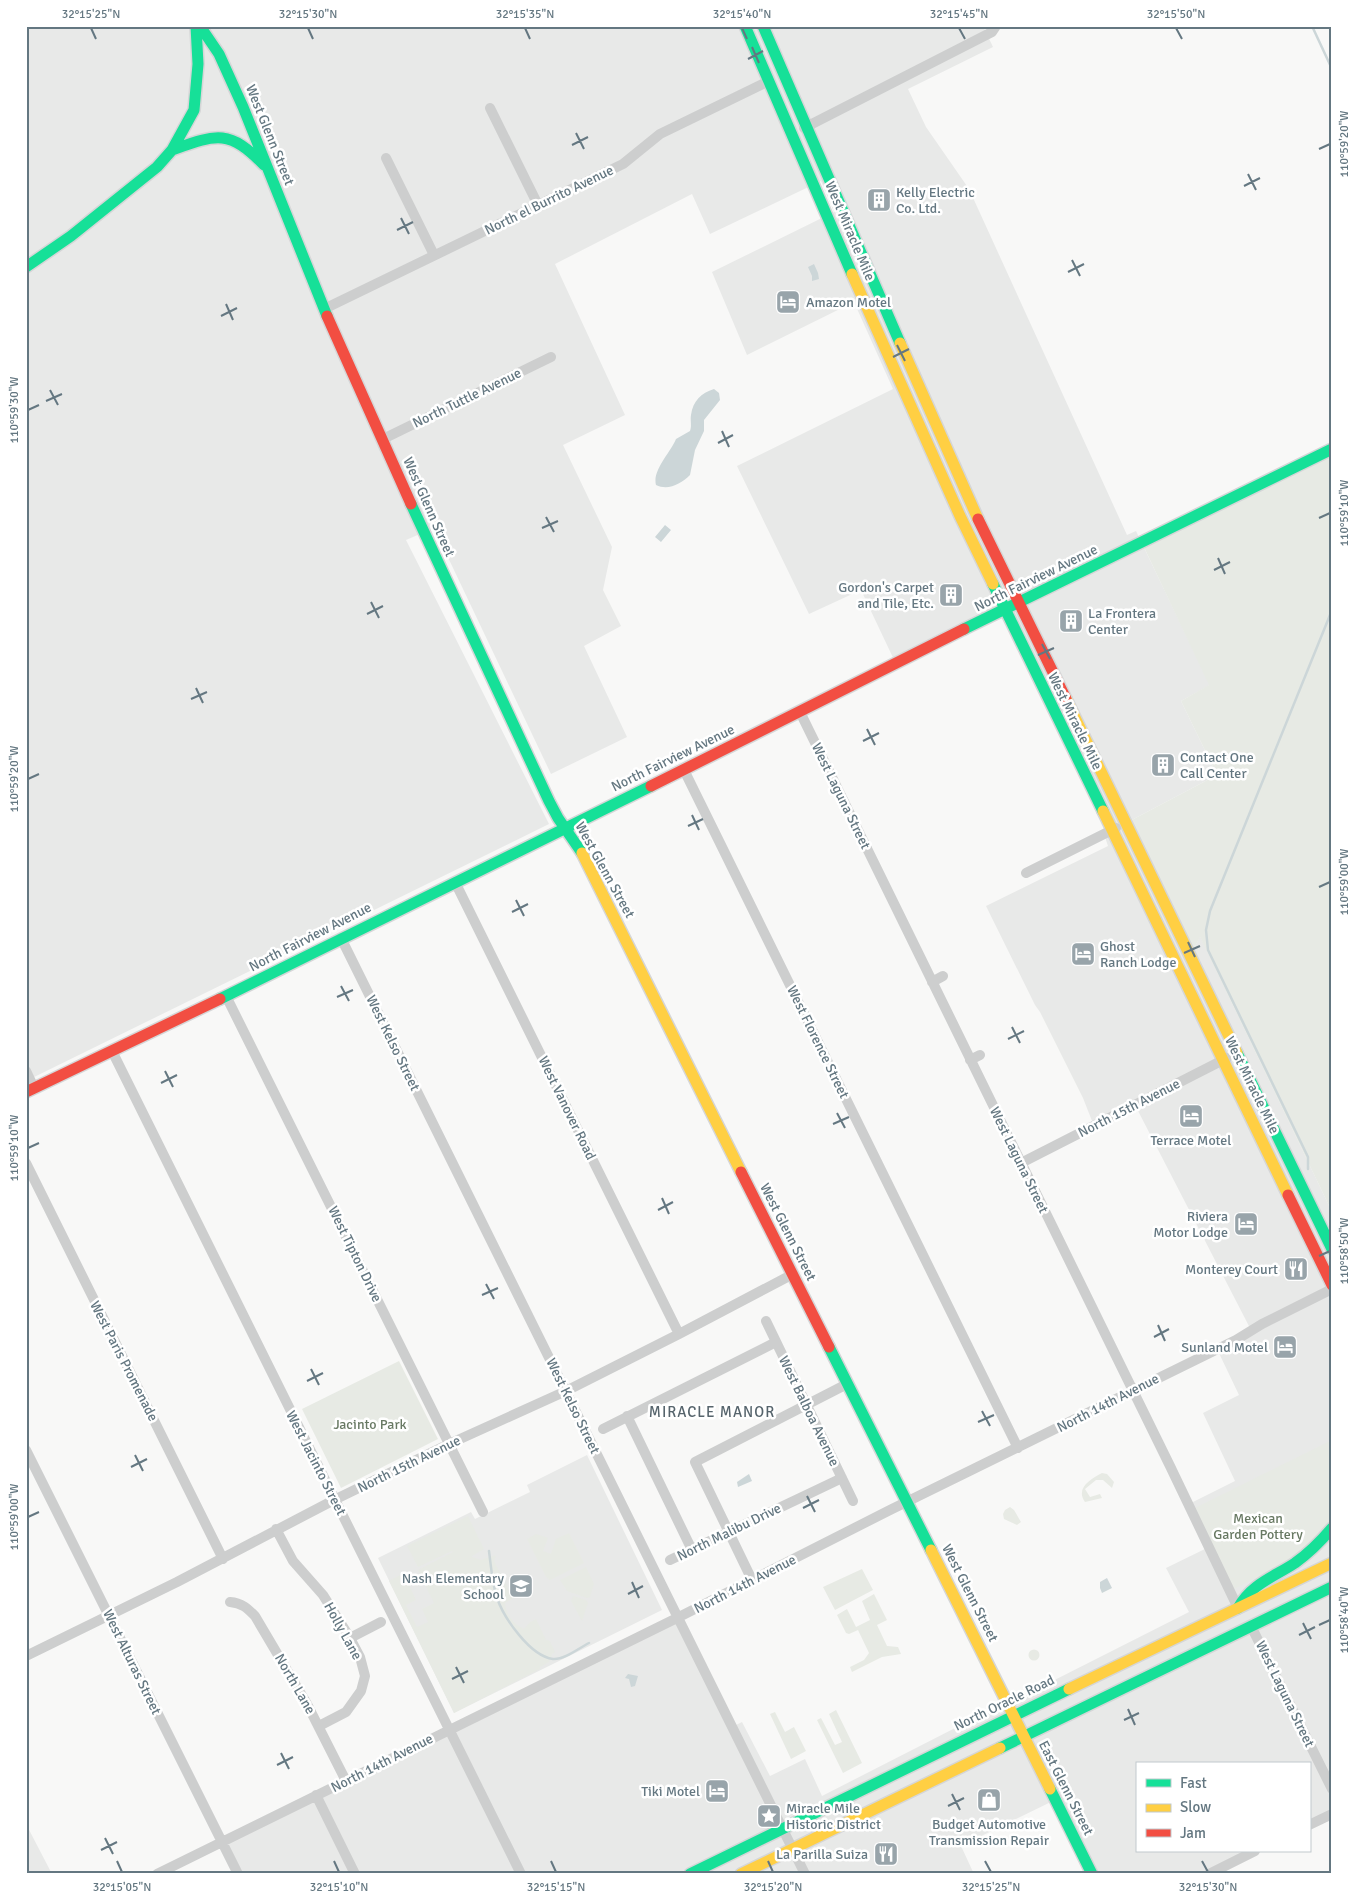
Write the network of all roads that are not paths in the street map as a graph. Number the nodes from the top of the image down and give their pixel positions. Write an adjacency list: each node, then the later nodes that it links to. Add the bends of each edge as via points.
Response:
1 (196, 26): 10 (main road, via 198,64 194,110)
2 (200, 26): 12 (main road, West Glenn Street, via 220,56)
3 (745, 26): 6 (main road, West Miracle Mile)
4 (763, 26): 8 (main road, West Miracle Mile)
5 (996, 26): 8 (street, via 992,32)
6 (768, 81): 9 (main road, West Miracle Mile); 13 (street, North el Burrito Avenue, via 660,134 623,164)
7 (490, 108): 13 (street)
8 (806, 126): 9 (street); 19 (main road, West Miracle Mile)
9 (791, 134): 16 (main road, West Miracle Mile)
10 (172, 150): 12 (main road, via 207,138 225,137 243,145); 15 (main road, via 157,167 71,236)
11 (386, 158): 14 (street)
12 (269, 170): 17 (main road, West Glenn Street)
13 (538, 205): 14 (street, North el Burrito Avenue)
14 (434, 254): 17 (street, North el Burrito Avenue)
15 (26, 267)
16 (857, 285): 19 (main road, via 866,290 898,363); 23 (main road, West Miracle Mile, via 957,510)
17 (324, 309): 20 (main road, West Glenn Street)
18 (551, 357): 20 (street, North Tuttle Avenue)
19 (912, 371): 22 (main road, West Miracle Mile)
20 (383, 439): 27 (main road, West Glenn Street, via 449,588 558,818)
21 (1332, 449): 22 (main road, North Fairview Avenue)
22 (1019, 602): 23 (main road, North Fairview Avenue); 26 (main road, West Miracle Mile)
23 (1005, 609): 24 (main road, North Fairview Avenue); 28 (main road, West Miracle Mile)
24 (800, 712): 25 (main road, North Fairview Avenue); 33 (street, West Laguna Street)
25 (684, 770): 27 (main road, North Fairview Avenue); 58 (street, West Florence Street)
26 (1126, 823): 28 (street); 36 (main road, West Miracle Mile)
27 (566, 828): 30 (main road, North Fairview Avenue); 45 (main road, West Glenn Street)
28 (1112, 830): 29 (street); 39 (main road, West Miracle Mile)
29 (1026, 873)
30 (455, 882): 31 (main road, North Fairview Avenue); 49 (street, West Vanover Road)
31 (341, 938): 34 (main road, North Fairview Avenue); 52 (street, West Kelso Street)
32 (943, 976): 33 (street)
33 (932, 982): 38 (street, West Laguna Street)
34 (226, 996): 35 (main road, North Fairview Avenue); 57 (street, West Tipton Drive)
35 (112, 1051): 41 (main road, North Fairview Avenue); 61 (street, West Jacinto Street)
36 (1237, 1052): 39 (street, North 15th Avenue); 44 (main road, West Miracle Mile)
37 (980, 1055): 38 (street)
38 (970, 1060): 43 (street, West Laguna Street)
39 (1223, 1060): 43 (street, North 15th Avenue); 46 (main road, West Miracle Mile)
40 (26, 1071): 41 (street)
41 (30, 1090)
42 (26, 1163): 69 (street, West Paris Promenade)
43 (1021, 1163): 53 (street, West Laguna Street)
44 (1332, 1249)
45 (793, 1274): 49 (street, North 15th Avenue); 51 (main road, West Glenn Street)
46 (1332, 1285)
47 (1332, 1289): 53 (street, North 14th Avenue)
48 (766, 1321): 50 (street, West Balboa Avenue)
49 (679, 1334): 52 (street, North 15th Avenue)
50 (776, 1342): 54 (street, West Balboa Avenue); 55 (street)
51 (847, 1384): 54 (street); 63 (main road, West Glenn Street)
52 (566, 1391): 57 (street, North 15th Avenue); 77 (street, West Kelso Street)
53 (1133, 1391): 58 (street, North 14th Avenue); 75 (street, West Laguna Street)
54 (806, 1406): 60 (street, West Balboa Avenue); 67 (street, via 695,1462)
55 (627, 1416): 56 (street); 68 (street)
56 (603, 1429)
57 (449, 1444): 61 (street, North 15th Avenue); 64 (street, West Tipton Drive)
58 (1018, 1448): 63 (street, North 14th Avenue)
59 (26, 1450): 76 (street, West Alturas Street)
60 (842, 1478): 62 (street, West Balboa Avenue); 67 (street, North Malibu Drive)
61 (334, 1500): 66 (street, North 15th Avenue); 84 (street, West Jacinto Street)
62 (853, 1501)
63 (907, 1503): 72 (street, North 14th Avenue); 82 (main road, West Glenn Street)
64 (483, 1512)
65 (1332, 1528): 75 (main road, via 1298,1561 1249,1590)
66 (276, 1529): 69 (street, North 15th Avenue); 80 (street, Holly Lane, via 293,1561 323,1595)
67 (728, 1532): 68 (street, North Malibu Drive); 72 (street)
68 (692, 1550): 70 (street, North Malibu Drive)
69 (223, 1558): 76 (street, North 15th Avenue)
70 (670, 1560)
71 (1332, 1563): 75 (main road, North Oracle Road)
72 (752, 1580): 77 (street, North 14th Avenue)
73 (1332, 1587): 79 (main road)
74 (230, 1602): 83 (street, North Lane, via 245,1606 255,1616)
75 (1238, 1608): 82 (main road, North Oracle Road)
76 (110, 1616): 81 (street, North 15th Avenue); 92 (street, West Alturas Street)
77 (677, 1618): 84 (street, North 14th Avenue); 91 (street, West Kelso Street)
78 (382, 1622): 80 (street)
79 (1251, 1626): 85 (main road); 87 (street, West Laguna Street)
80 (350, 1638): 83 (street, Holly Lane, via 365,1676 361,1691 346,1712)
81 (26, 1656)
82 (1013, 1715): 85 (main road, East Glenn Street); 91 (main road, North Oracle Road)
83 (319, 1726): 86 (street, North Lane)
84 (450, 1729): 86 (street, North 14th Avenue); 98 (street, West Jacinto Street)
85 (1023, 1736): 93 (main road); 102 (main road, East Glenn Street)
86 (346, 1781): 88 (street, North 14th Avenue)
87 (1332, 1789)
88 (316, 1795): 92 (street, North 14th Avenue); 97 (street)
89 (1332, 1814): 90 (street)
90 (1310, 1825)
91 (782, 1828): 93 (street, West Kelso Street); 99 (main road, North Oracle Road)
92 (222, 1842): 95 (street, North 14th Avenue); 96 (street, West Alturas Street)
93 (792, 1848): 100 (main road); 101 (street, West Kelso Street)
94 (1253, 1852): 103 (street)
95 (157, 1874)
96 (238, 1874)
97 (355, 1874)
98 (521, 1874)
99 (690, 1874)
100 (741, 1874)
101 (805, 1874)
102 (1092, 1874)
103 (1209, 1874)

